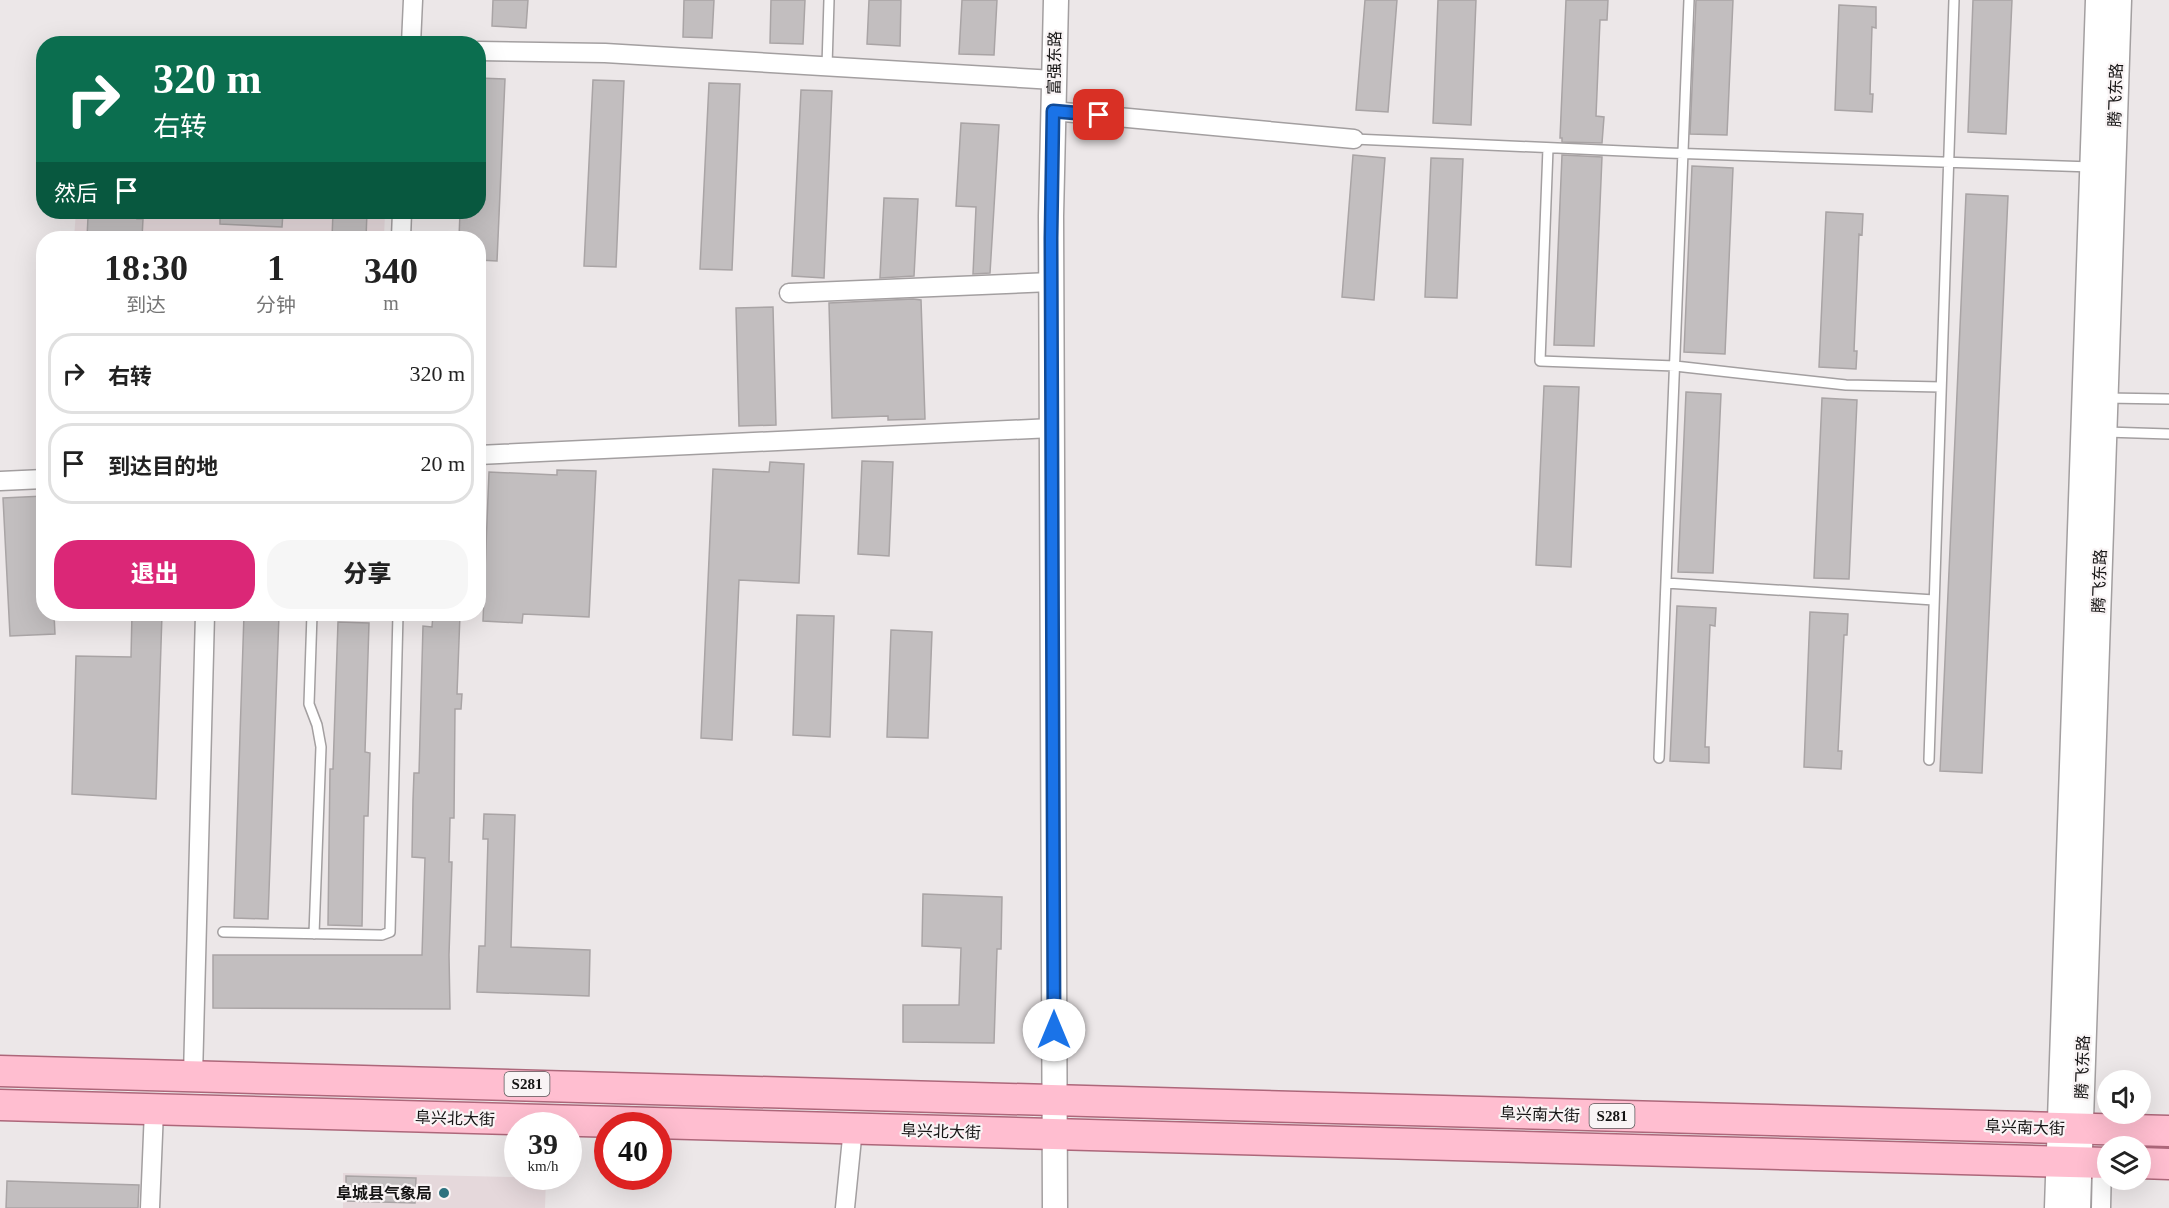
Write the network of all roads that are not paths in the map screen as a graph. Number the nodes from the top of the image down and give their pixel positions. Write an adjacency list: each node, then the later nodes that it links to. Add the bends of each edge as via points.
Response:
1 (413, 0): 8 (street)
2 (829, 0): 10 (lane)
3 (1056, 0): 11 (street, 富强东路)
4 (1689, 0): 15 (lane)
5 (1954, 0): 16 (lane)
6 (2098, 0): 17 (street, 腾飞东路)
7 (2119, 0): 22 (street, 腾飞东路)
8 (411, 36)
9 (486, 51): 10 (street, via 605,53)
10 (827, 66): 11 (street)
11 (1054, 80): 12 (street, 富强东路)
12 (1053, 111): 13 (street); 18 (street, 富强东路)
13 (1354, 139): 14 (lane)
14 (1548, 148): 15 (lane); 20 (lane, via 1540,361)
15 (1683, 153): 16 (lane); 20 (lane)
16 (1949, 163): 17 (lane); 21 (lane)
17 (2092, 167): 45 (street, 腾飞东路)
18 (1051, 282): 19 (street); 24 (street, 富强东路)
19 (789, 293)
20 (1675, 366): 21 (lane, via 1846,386); 30 (lane)
21 (1941, 387): 31 (lane)
22 (2105, 398): 23 (lane); 25 (street, 腾飞东路)
23 (2169, 399)
24 (1052, 428): 27 (street); 41 (street, 富强东路)
25 (2104, 432): 26 (lane); 45 (street, 腾飞东路)
26 (2169, 434)
27 (486, 455)
28 (36, 480): 29 (street)
29 (0, 482)
30 (1666, 583): 31 (lane); 35 (lane)
31 (1934, 600): 36 (lane)
32 (206, 621): 40 (street)
33 (312, 621): 38 (lane, via 309,704 321,747)
34 (398, 621): 38 (lane, via 390,932)
35 (1659, 758)
36 (1929, 760)
37 (223, 932): 38 (lane)
38 (314, 934)
39 (0, 1071): 40 (main road, 阜兴北大街 / S281)
40 (193, 1076): 41 (main road, 阜兴北大街 / S281)
41 (1054, 1100): 45 (main road, 阜兴南大街 / S281); 47 (street, 富强东路)
42 (0, 1106): 43 (main road, 阜兴北大街 / S281)
43 (154, 1110): 44 (main road, 阜兴北大街 / S281); 51 (street)
44 (853, 1128): 47 (main road, 阜兴北大街 / S281); 52 (street)
45 (2070, 1128): 46 (main road, 阜兴南大街 / S281); 48 (street, 腾飞东路)
46 (2169, 1131)
47 (1055, 1134): 48 (main road, 阜兴南大街 / S281); 53 (street, 富强东路)
48 (2087, 1162): 54 (street); 55 (street); 56 (street)
49 (2151, 1163): 50 (main road)
50 (2169, 1164)
51 (150, 1208)
52 (845, 1208)
53 (1055, 1208)
54 (2057, 1208)
55 (2078, 1208)
56 (2101, 1208)

